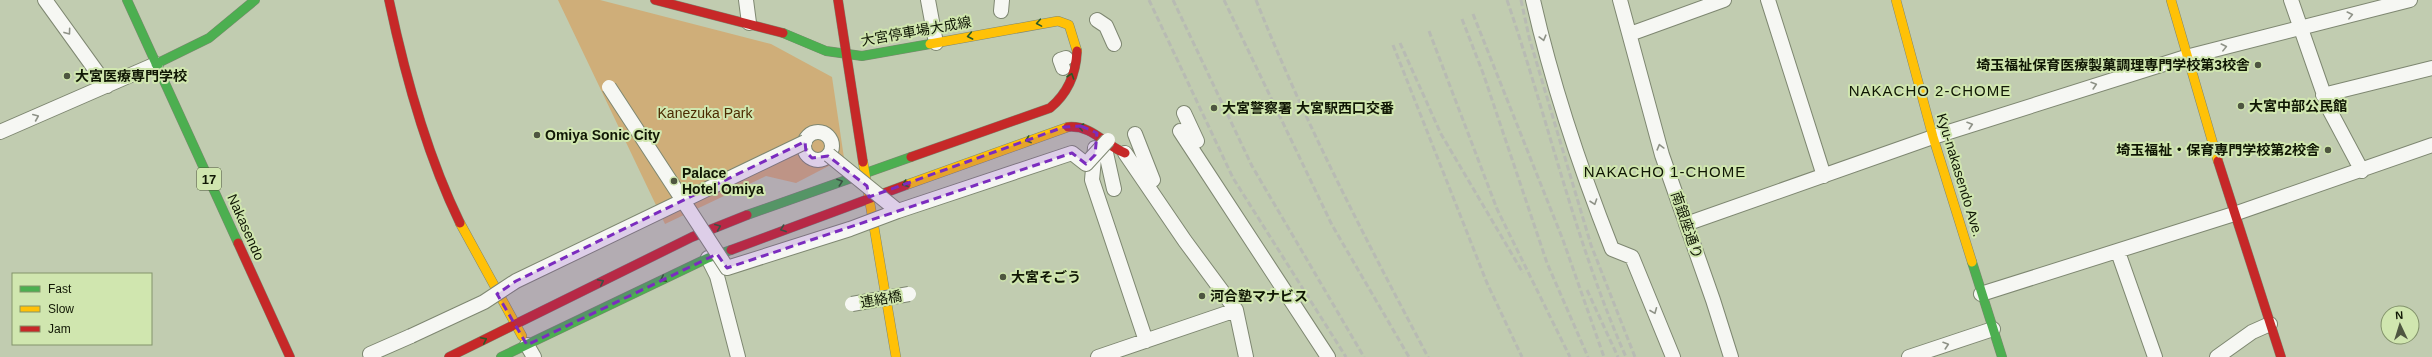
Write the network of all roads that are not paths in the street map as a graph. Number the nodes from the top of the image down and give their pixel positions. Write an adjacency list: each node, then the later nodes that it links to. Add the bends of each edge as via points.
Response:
1 (45, 0): 27 (street, one-way to 27)
2 (127, 0): 25 (main road, Nakasendo / 17)
3 (255, 0): 25 (main road, via 209,38)
4 (389, 0): 58 (main road, via 415,102 449,200 482,267)
5 (655, 0): 17 (main road, 大宮停車場大成線)
6 (746, 0): 17 (street)
7 (838, 0): 23 (main road)
8 (928, 0): 21 (street)
9 (1533, 0): 72 (street, one-way to 72, via 1577,154 1600,218 1612,248 1632,257)
10 (1620, 0): 20 (street, 南銀座通り)
11 (1724, 0): 20 (street)
12 (1768, 0): 43 (street)
13 (1896, 0): 34 (main road, Kyu-nakasendo Ave.)
14 (2171, 0): 24 (main road)
15 (2291, 0): 19 (street)
16 (2410, 0): 19 (street, one-way to 16)
17 (749, 23): 23 (main road, 大宮停車場大成線, via 794,36 826,51)
18 (1102, 23): 22 (street)
19 (2299, 28): 24 (street, one-way to 19); 29 (street)
20 (1630, 34): 50 (street, 南銀座通り, one-way to 20, via 1662,155)
21 (936, 43): 23 (main road, 大宮停車場大成線, via 862,56); 42 (main road, 大宮停車場大成線, one-way to 21, via 1040,113 1058,102 1065,94 1075,66 1077,50 1068,25 1058,21)
22 (1114, 44)
23 (848, 55): 42 (main road)
24 (2186, 56): 34 (street, one-way to 24); 49 (main road)
25 (156, 64): 27 (street); 63 (main road, Nakasendo / 17)
26 (2432, 68): 29 (street)
27 (107, 86): 32 (street, one-way to 27)
28 (609, 87): 47 (street, bridge)
29 (2324, 95): 41 (street)
30 (1184, 113): 36 (street)
31 (1180, 131): 71 (street)
32 (0, 132)
33 (1135, 134): 44 (street)
34 (1933, 137): 43 (street); 54 (main road, Kyu-nakasendo Ave.)
35 (1103, 139): 39 (main road, via 1118,151); 45 (street); 46 (main road, one-way to 46, via 1080,126 1064,127); 48 (street, bridge, via 1086,164 1072,153); 60 (street, via 1092,180)
36 (1197, 141)
37 (805, 142): 40 (street, via 806,152 812,158 823,159); 40 (street, via 812,134 824,133 832,144); 47 (street, bridge)
38 (2432, 145): 41 (street)
39 (1125, 153): 56 (street)
40 (829, 155): 48 (street, bridge)
41 (2362, 171): 49 (street)
42 (865, 174): 46 (main road); 58 (main road, one-way to 42, via 692,237)
43 (1824, 176): 50 (street)
44 (1154, 180)
45 (1114, 189)
46 (869, 197): 52 (main road, one-way to 52); 68 (main road, via 886,311)
47 (682, 201): 48 (street, bridge, via 727,268); 62 (street, bridge, via 516,282 484,302)
48 (898, 211)
49 (2234, 214): 51 (street); 57 (main road)
50 (1686, 224): 73 (street, 南銀座通り)
51 (2118, 252): 54 (street); 76 (street)
52 (708, 258): 61 (main road, one-way to 61); 67 (street, via 717,276)
53 (909, 294): 55 (street, 連絡橋, bridge)
54 (1981, 294): 59 (main road, Kyu-nakasendo Ave.)
55 (852, 304)
56 (1236, 310): 60 (street); 70 (street)
57 (2270, 324): 77 (street, via 2248,335); 78 (main road)
58 (515, 325): 61 (main road); 64 (main road, one-way to 58)
59 (1993, 329): 74 (street, one-way to 59); 75 (main road, Kyu-nakasendo Ave.)
60 (1146, 341): 69 (street)
61 (527, 345): 65 (main road); 66 (street)
62 (370, 354)
63 (290, 357)
64 (449, 357)
65 (501, 357)
66 (534, 357)
67 (738, 357)
68 (896, 357)
69 (1098, 357)
70 (1246, 357)
71 (1328, 357)
72 (1672, 357)
73 (1731, 357)
74 (1909, 357)
75 (2002, 357)
76 (2155, 357)
77 (2217, 357)
78 (2281, 357)

